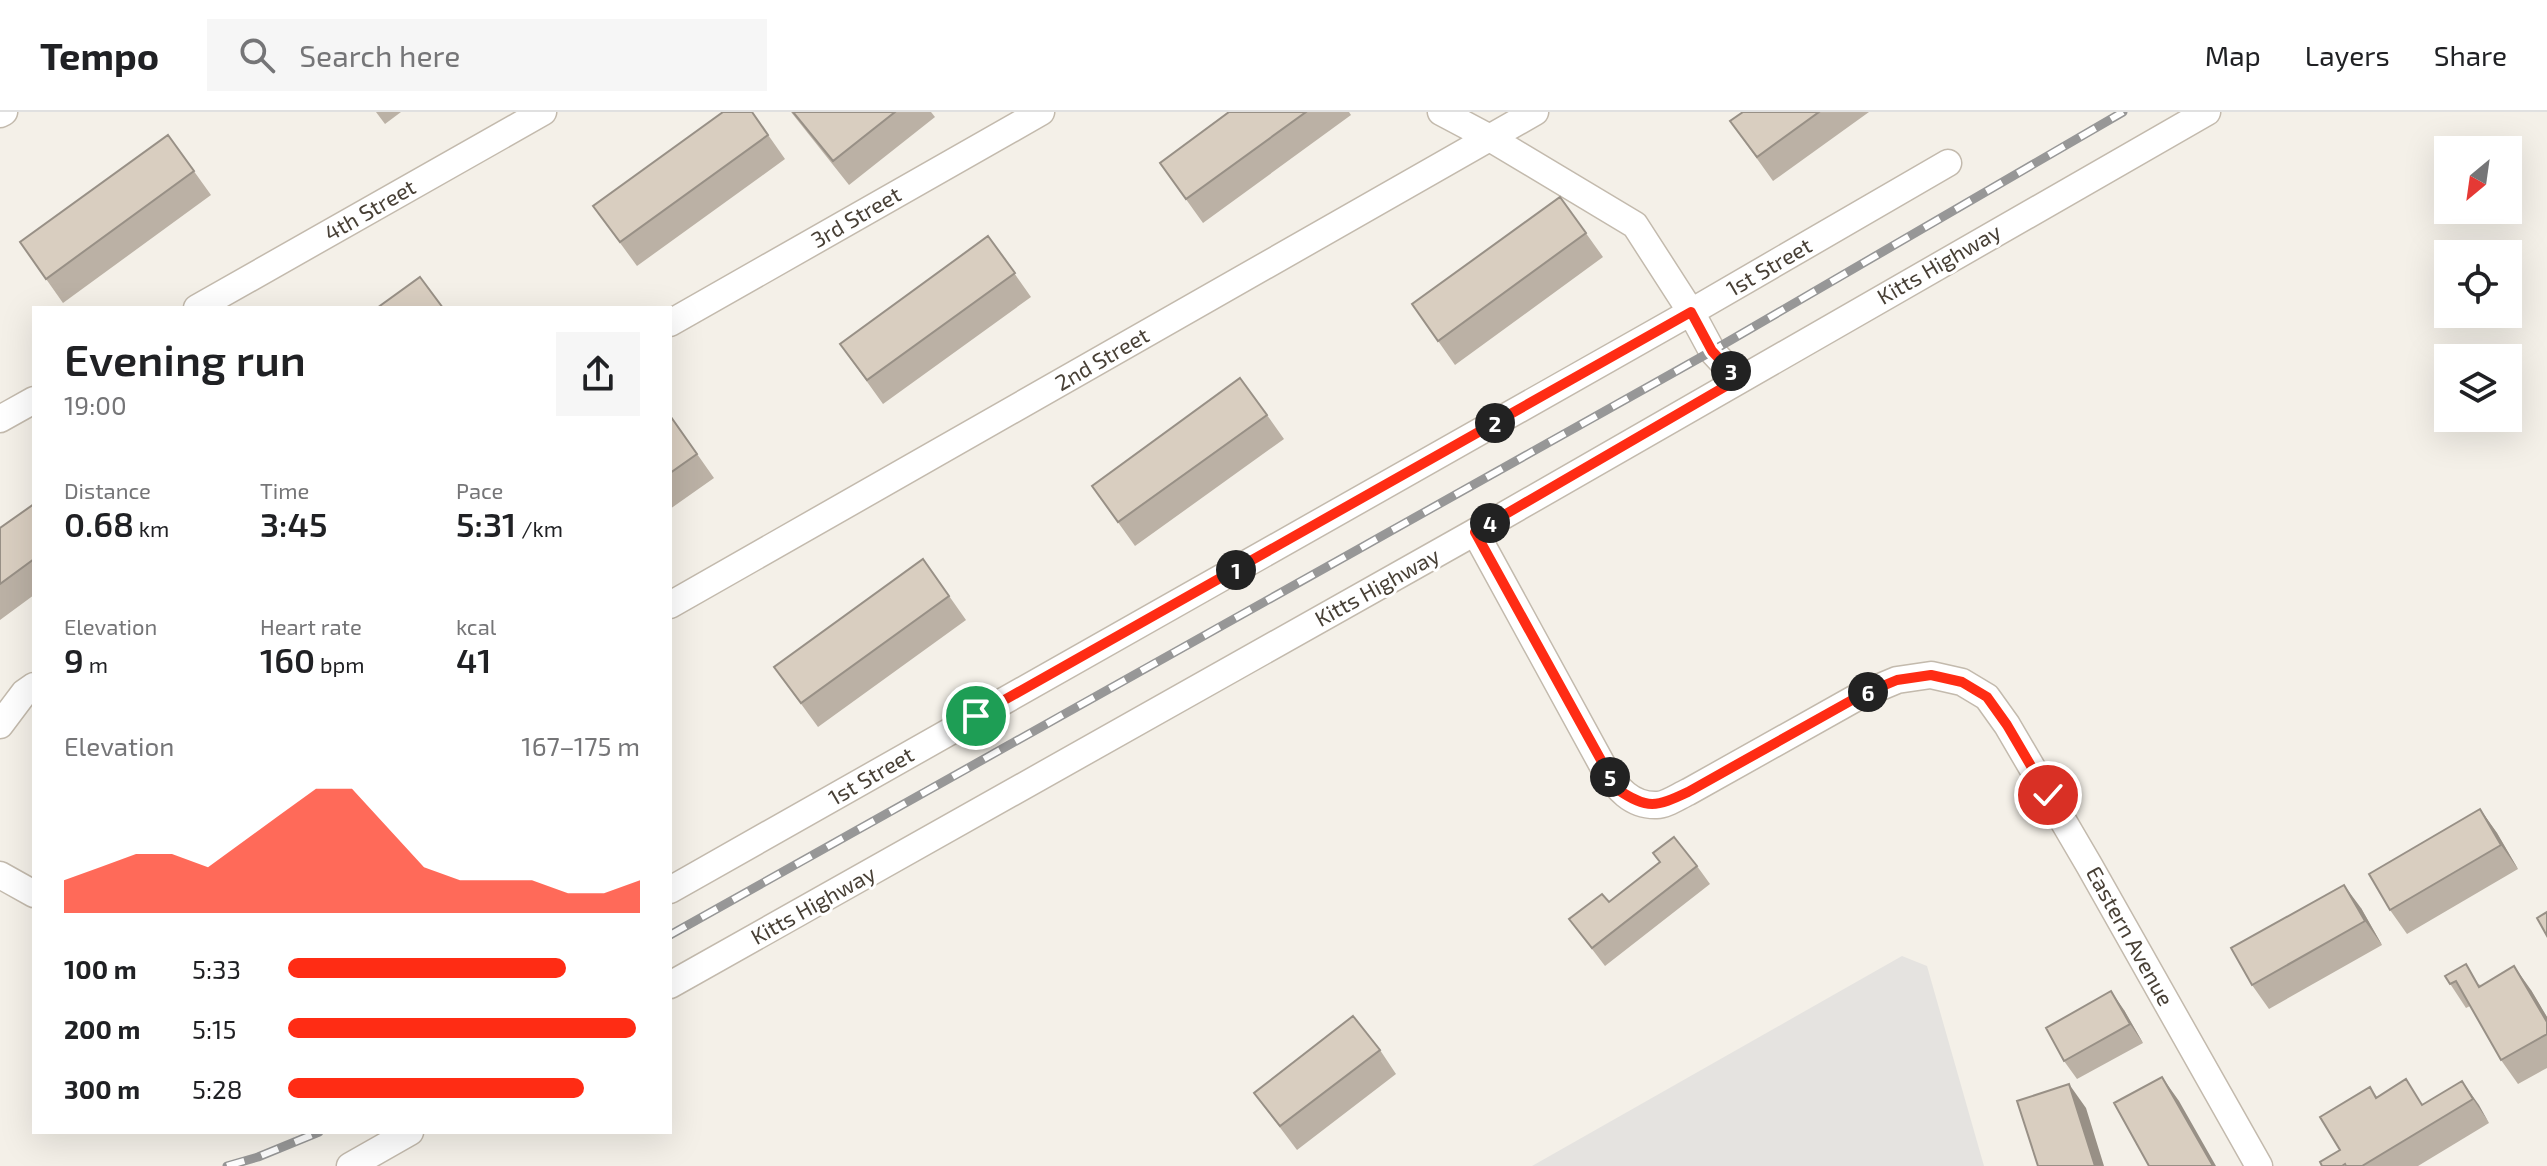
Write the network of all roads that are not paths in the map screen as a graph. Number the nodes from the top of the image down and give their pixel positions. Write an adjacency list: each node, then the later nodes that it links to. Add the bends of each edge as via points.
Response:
1 (543, 112): 8 (street, 4th Street)
2 (1041, 112): 10 (street, 3rd Street)
3 (1441, 112): 6 (street)
4 (1535, 112): 6 (street, 2nd Street)
5 (2207, 112): 11 (street, Kitts Highway)
6 (1490, 138): 9 (street, via 1635,225); 15 (street, 2nd Street)
7 (1948, 163): 9 (street, 1st Street)
8 (201, 306)
9 (1691, 312): 11 (street, via 1712,351); 19 (street, 1st Street)
10 (672, 322)
11 (1738, 379): 14 (street, Kitts Highway)
12 (32, 401): 13 (street)
13 (0, 419)
14 (1475, 532): 21 (street, Kitts Highway); 24 (street, Eastern Avenue, via 1604,768 1617,789 1635,801 1659,805 1688,792 1897,680 1931,675 1962,682 1987,697 2075,839)
15 (672, 604)
16 (32, 687): 17 (street)
17 (0, 725)
18 (0, 875): 20 (street)
19 (672, 889)
20 (32, 893)
21 (672, 984)
22 (406, 1134): 23 (street)
23 (350, 1166)
24 (2259, 1166)

